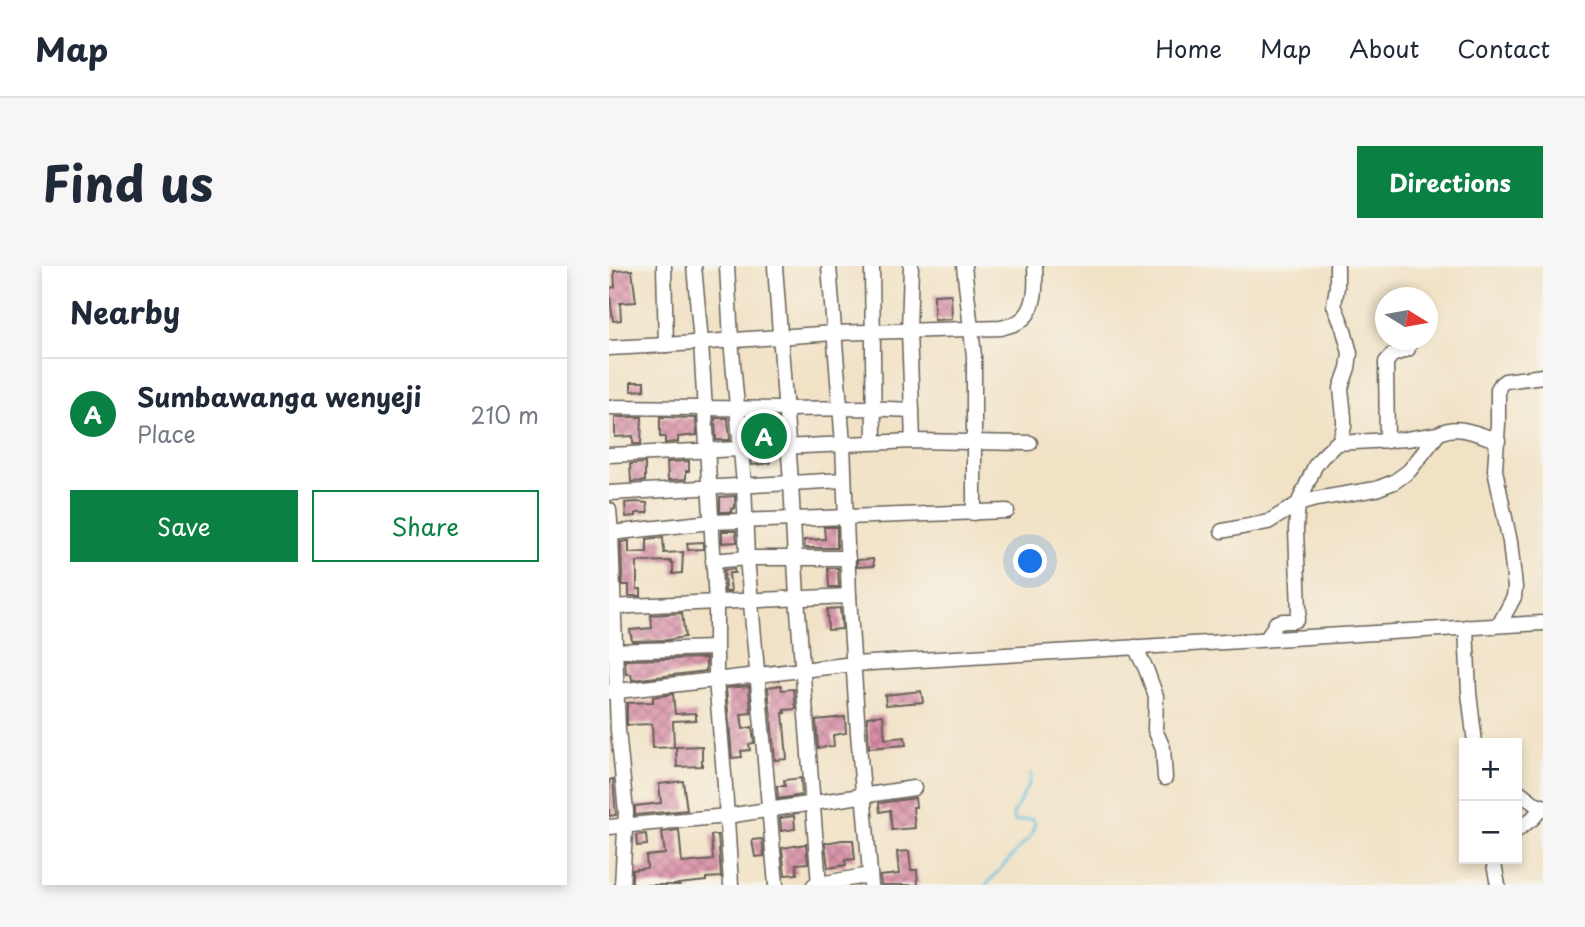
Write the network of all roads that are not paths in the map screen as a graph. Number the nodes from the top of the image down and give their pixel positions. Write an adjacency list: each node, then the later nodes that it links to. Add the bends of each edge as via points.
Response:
1 (664, 266): 18 (street)
2 (694, 266): 17 (street)
3 (727, 266): 16 (street)
4 (775, 266): 15 (street)
5 (829, 266): 14 (street)
6 (872, 266): 13 (street)
7 (911, 266): 12 (street)
8 (964, 266): 11 (street)
9 (1035, 266): 11 (street, via 1030,310 1020,321 1002,328)
10 (1337, 266): 36 (street, via 1334,305 1350,353 1341,388 1343,427)
11 (972, 328): 12 (street); 33 (street)
12 (909, 330): 13 (street); 28 (street)
13 (871, 331): 14 (street); 25 (street)
14 (834, 332): 15 (street); 27 (street)
15 (779, 337): 16 (street); 26 (street)
16 (730, 340): 17 (street); 24 (street)
17 (701, 342): 18 (street); 23 (street)
18 (666, 345): 19 (street)
19 (609, 348)
20 (1405, 350): 30 (street, via 1386,362)
21 (1543, 376): 31 (street, via 1501,384)
22 (609, 408): 23 (street)
23 (704, 408): 24 (street); 40 (street)
24 (736, 408): 26 (street); 39 (street)
25 (873, 408): 27 (street); 28 (street); 34 (street)
26 (785, 409): 27 (street); 38 (street)
27 (839, 409): 37 (street)
28 (912, 410): 32 (street)
29 (1438, 434): 30 (street); 31 (street, via 1463,429); 47 (street, via 1409,471 1394,482)
30 (1387, 440): 36 (street)
31 (1497, 440): 68 (street, via 1495,470 1515,587)
32 (913, 441): 33 (street); 34 (street)
33 (974, 441): 35 (street); 50 (street)
34 (874, 442): 37 (street)
35 (1030, 443)
36 (1336, 443): 47 (street, via 1315,466)
37 (843, 444): 38 (street); 42 (street)
38 (787, 446): 39 (street); 43 (street)
39 (740, 449): 40 (street); 44 (street)
40 (707, 451): 41 (street); 45 (street)
41 (609, 455)
42 (844, 480): 43 (street); 51 (street)
43 (791, 482): 44 (street); 52 (street)
44 (744, 484): 45 (street); 53 (street)
45 (709, 486): 46 (street); 54 (street)
46 (609, 493)
47 (1298, 504): 55 (street, via 1268,523); 70 (street, via 1299,615 1293,621 1276,623)
48 (609, 510): 56 (street)
49 (1007, 511): 50 (street)
50 (974, 513): 51 (street)
51 (846, 517): 52 (street); 58 (street)
52 (792, 519): 53 (street); 59 (street)
53 (745, 521): 54 (street); 57 (street)
54 (711, 522): 56 (street); 60 (street)
55 (1222, 531)
56 (610, 533): 61 (street)
57 (747, 558): 59 (street); 60 (street); 64 (street)
58 (848, 558): 59 (street); 62 (street)
59 (795, 559): 63 (street)
60 (713, 561): 65 (street)
61 (610, 566): 66 (street)
62 (849, 596): 63 (street); 74 (street)
63 (797, 598): 64 (street); 75 (street)
64 (751, 600): 65 (street); 76 (street)
65 (716, 603): 66 (street); 72 (street)
66 (611, 607): 73 (street)
67 (1543, 623): 68 (street)
68 (1499, 625): 69 (street)
69 (1465, 627): 70 (street); 79 (street)
70 (1267, 639): 71 (street)
71 (1135, 647): 74 (street); 80 (street, via 1156,696 1155,730 1163,748)
72 (715, 648): 73 (street); 77 (street)
73 (612, 651): 78 (street)
74 (855, 664): 75 (street); 83 (street)
75 (803, 670): 76 (street); 84 (street)
76 (758, 674): 77 (street); 86 (street)
77 (716, 680): 78 (street); 87 (street)
78 (613, 691): 88 (street)
79 (1474, 738)
80 (1165, 778)
81 (914, 788): 83 (street)
82 (1522, 794): 85 (street)
83 (863, 797): 84 (street); 92 (street)
84 (812, 803): 86 (street); 96 (street)
85 (1542, 808): 89 (street)
86 (771, 811): 87 (street); 95 (street)
87 (727, 816): 88 (street); 94 (street)
88 (626, 825): 90 (street); 93 (street)
89 (1522, 826)
90 (609, 827)
91 (1494, 864): 97 (street)
92 (871, 880): 96 (street)
93 (622, 885)
94 (730, 885)
95 (776, 885)
96 (817, 885)
97 (1498, 885)

